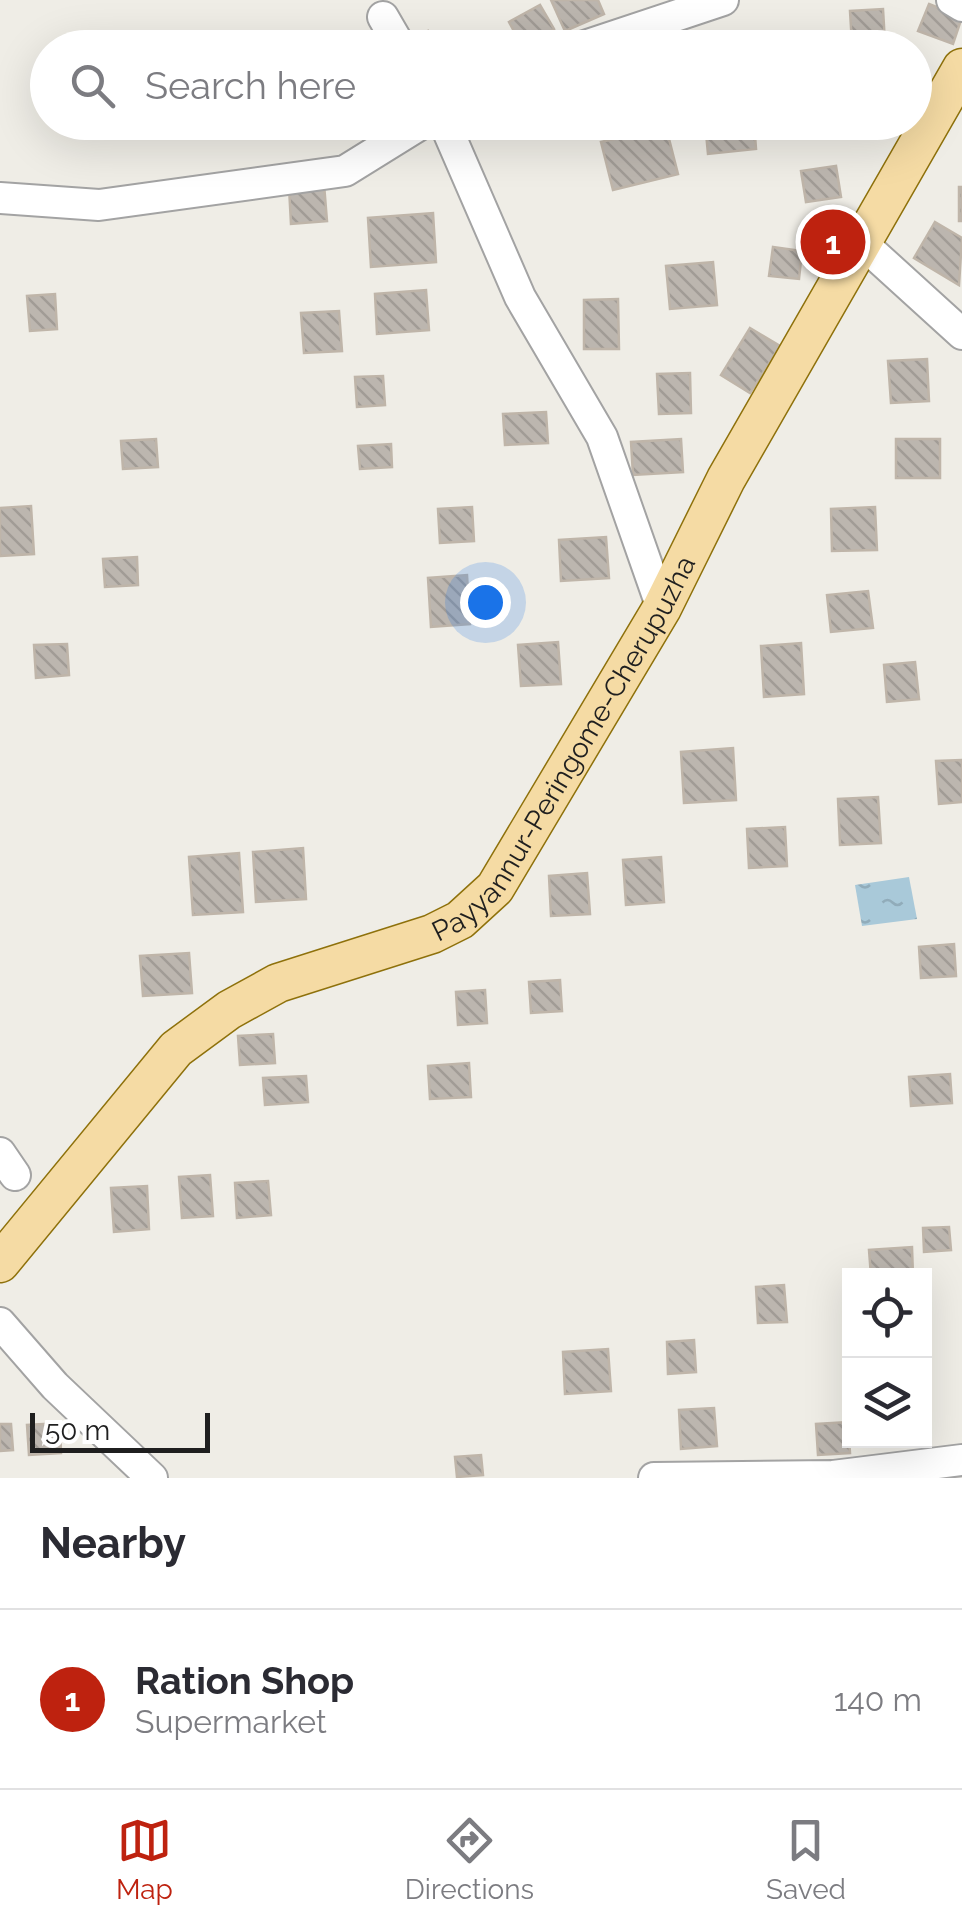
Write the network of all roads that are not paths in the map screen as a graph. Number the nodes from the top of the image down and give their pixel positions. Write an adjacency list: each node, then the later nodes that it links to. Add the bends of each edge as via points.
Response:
1 (724, 0): 6 (street)
2 (952, 0): 3 (street)
3 (962, 6)
4 (383, 17): 5 (street)
5 (391, 30)
6 (633, 30)
7 (962, 68): 8 (main road, Payyannur-Peringome-Cherupuzha)
8 (932, 121)
9 (395, 140): 12 (street, via 345,171 99,205)
10 (452, 140): 15 (street, via 520,298 602,437)
11 (922, 140): 13 (main road, Payyannur-Peringome-Cherupuzha)
12 (0, 198)
13 (863, 244): 14 (street); 15 (main road, Payyannur-Peringome-Cherupuzha, via 726,479)
14 (962, 334)
15 (662, 608): 16 (main road, Payyannur-Peringome-Cherupuzha, via 496,888 460,920 278,984 176,1048)
16 (0, 1263)
17 (0, 1323): 19 (street)
18 (962, 1460): 20 (street, via 833,1476)
19 (152, 1478)
20 (654, 1478)

